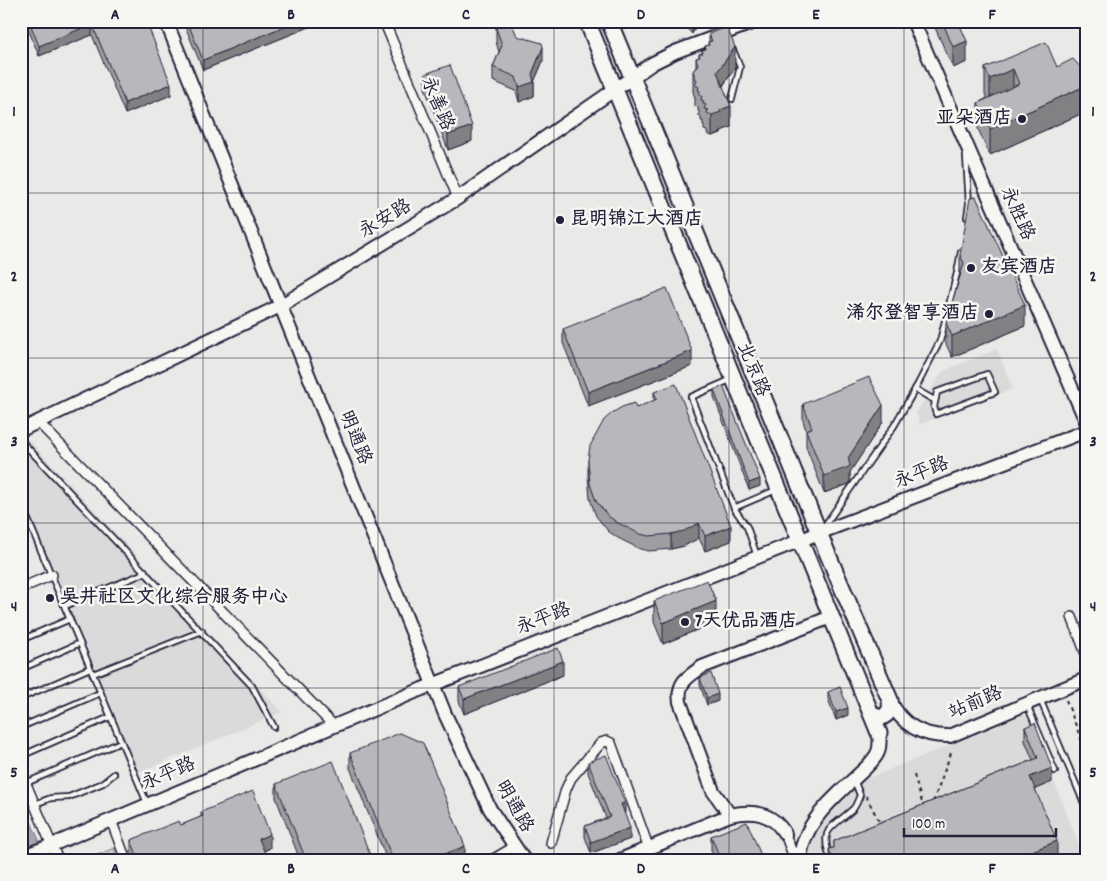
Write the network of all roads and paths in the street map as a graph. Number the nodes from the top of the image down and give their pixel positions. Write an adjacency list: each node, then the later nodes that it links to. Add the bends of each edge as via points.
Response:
1 (166, 21): 15 (street, 明通路)
2 (384, 21): 12 (street, 永善路)
3 (587, 21): 9 (main road, 北京路)
4 (610, 21): 8 (main road, 北京路)
5 (757, 21): 8 (street, 永安路, via 728,36 675,52)
6 (913, 21): 11 (street, 永胜路)
7 (732, 46): 10 (lane, via 740,67)
8 (632, 78): 9 (street, 永安路); 26 (main road, 北京路)
9 (614, 90): 12 (street, 永安路); 16 (main road, 北京路)
10 (732, 98)
11 (964, 141): 13 (lane, via 969,193); 19 (street, 永胜路)
12 (458, 198): 15 (street, 永安路)
13 (966, 222)
14 (962, 248): 17 (lane, via 940,342)
15 (280, 306): 20 (street, 永安路); 44 (street, 明通路)
16 (734, 378): 23 (main road, 北京路); 25 (lane, via 691,396)
17 (915, 389): 18 (lane); 26 (lane, via 861,476)
18 (934, 400): 18 (lane, via 936,414 995,392 987,374 937,392)
19 (1086, 421)
20 (38, 422): 22 (street, 永安路); 53 (street)
21 (1086, 431): 26 (street, 永平路)
22 (22, 432): 29 (lane, via 25,445)
23 (779, 488): 25 (lane); 27 (main road, 北京路)
24 (21, 504): 30 (lane)
25 (734, 508): 28 (lane, via 747,527)
26 (819, 533): 27 (street, 永平路); 49 (main road, 北京路)
27 (801, 541): 28 (street, 永平路); 33 (main road, 北京路)
28 (758, 558): 44 (street, 永平路)
29 (145, 570): 32 (lane); 36 (lane)
30 (52, 575): 31 (street); 32 (lane)
31 (21, 588)
32 (65, 606): 35 (lane)
33 (831, 617): 51 (main road, 北京路); 73 (street, via 702,667 682,684 678,694 680,702 713,791)
34 (1072, 617): 39 (street)
35 (70, 618): 37 (lane); 38 (lane)
36 (202, 631): 42 (lane); 55 (lane, via 252,686)
37 (21, 640)
38 (80, 643): 40 (lane); 41 (lane)
39 (1086, 654)
40 (21, 668)
41 (90, 668): 42 (lane); 47 (lane)
42 (93, 674): 46 (lane)
43 (1086, 679): 45 (street, 站前路)
44 (433, 684): 53 (street, 永平路); 79 (street, 明通路, via 490,809)
45 (1061, 689): 48 (street, 站前路); 58 (path)
46 (100, 692): 52 (lane); 54 (lane)
47 (21, 698)
48 (1040, 698): 50 (street, 站前路); 71 (lane)
49 (890, 700): 50 (street, 站前路, via 909,725 925,734 943,736 950,736); 51 (main road, via 888,713 880,718)
50 (1026, 703): 61 (lane)
51 (872, 716): 56 (main road, 北京路)
52 (110, 717): 57 (lane); 60 (lane)
53 (334, 726): 70 (street, 永平路)
54 (21, 727)
55 (274, 727)
56 (879, 733): 65 (street, via 877,754)
57 (121, 742): 66 (lane); 70 (lane)
58 (1086, 752)
59 (951, 753): 68 (path)
60 (21, 756)
61 (1055, 771)
62 (21, 772): 66 (street)
63 (114, 774): 69 (lane, via 103,783 69,796)
64 (914, 775): 72 (path)
65 (854, 779): 88 (street, via 824,808 813,824); 89 (lane, via 860,795 855,808 832,825 826,834 825,843)
66 (26, 783): 69 (street)
67 (866, 794): 75 (path)
68 (933, 802)
69 (35, 804): 78 (street)
70 (148, 805): 74 (street, 永平路)
71 (1086, 808)
72 (924, 810)
73 (730, 815): 76 (street, via 758,813 772,818); 80 (street)
74 (111, 820): 78 (street, 永平路); 83 (street)
75 (882, 826)
76 (785, 834): 87 (street)
77 (551, 843): 80 (street, via 571,778 601,743 607,741 611,743)
78 (48, 847): 81 (street, 永平路); 82 (street)
79 (514, 847): 84 (street); 85 (street, 明通路)
80 (649, 849): 86 (street)
81 (21, 856)
82 (58, 860)
83 (126, 860)
84 (492, 860)
85 (524, 860)
86 (620, 860)
87 (795, 860)
88 (800, 860)
89 (831, 860)

